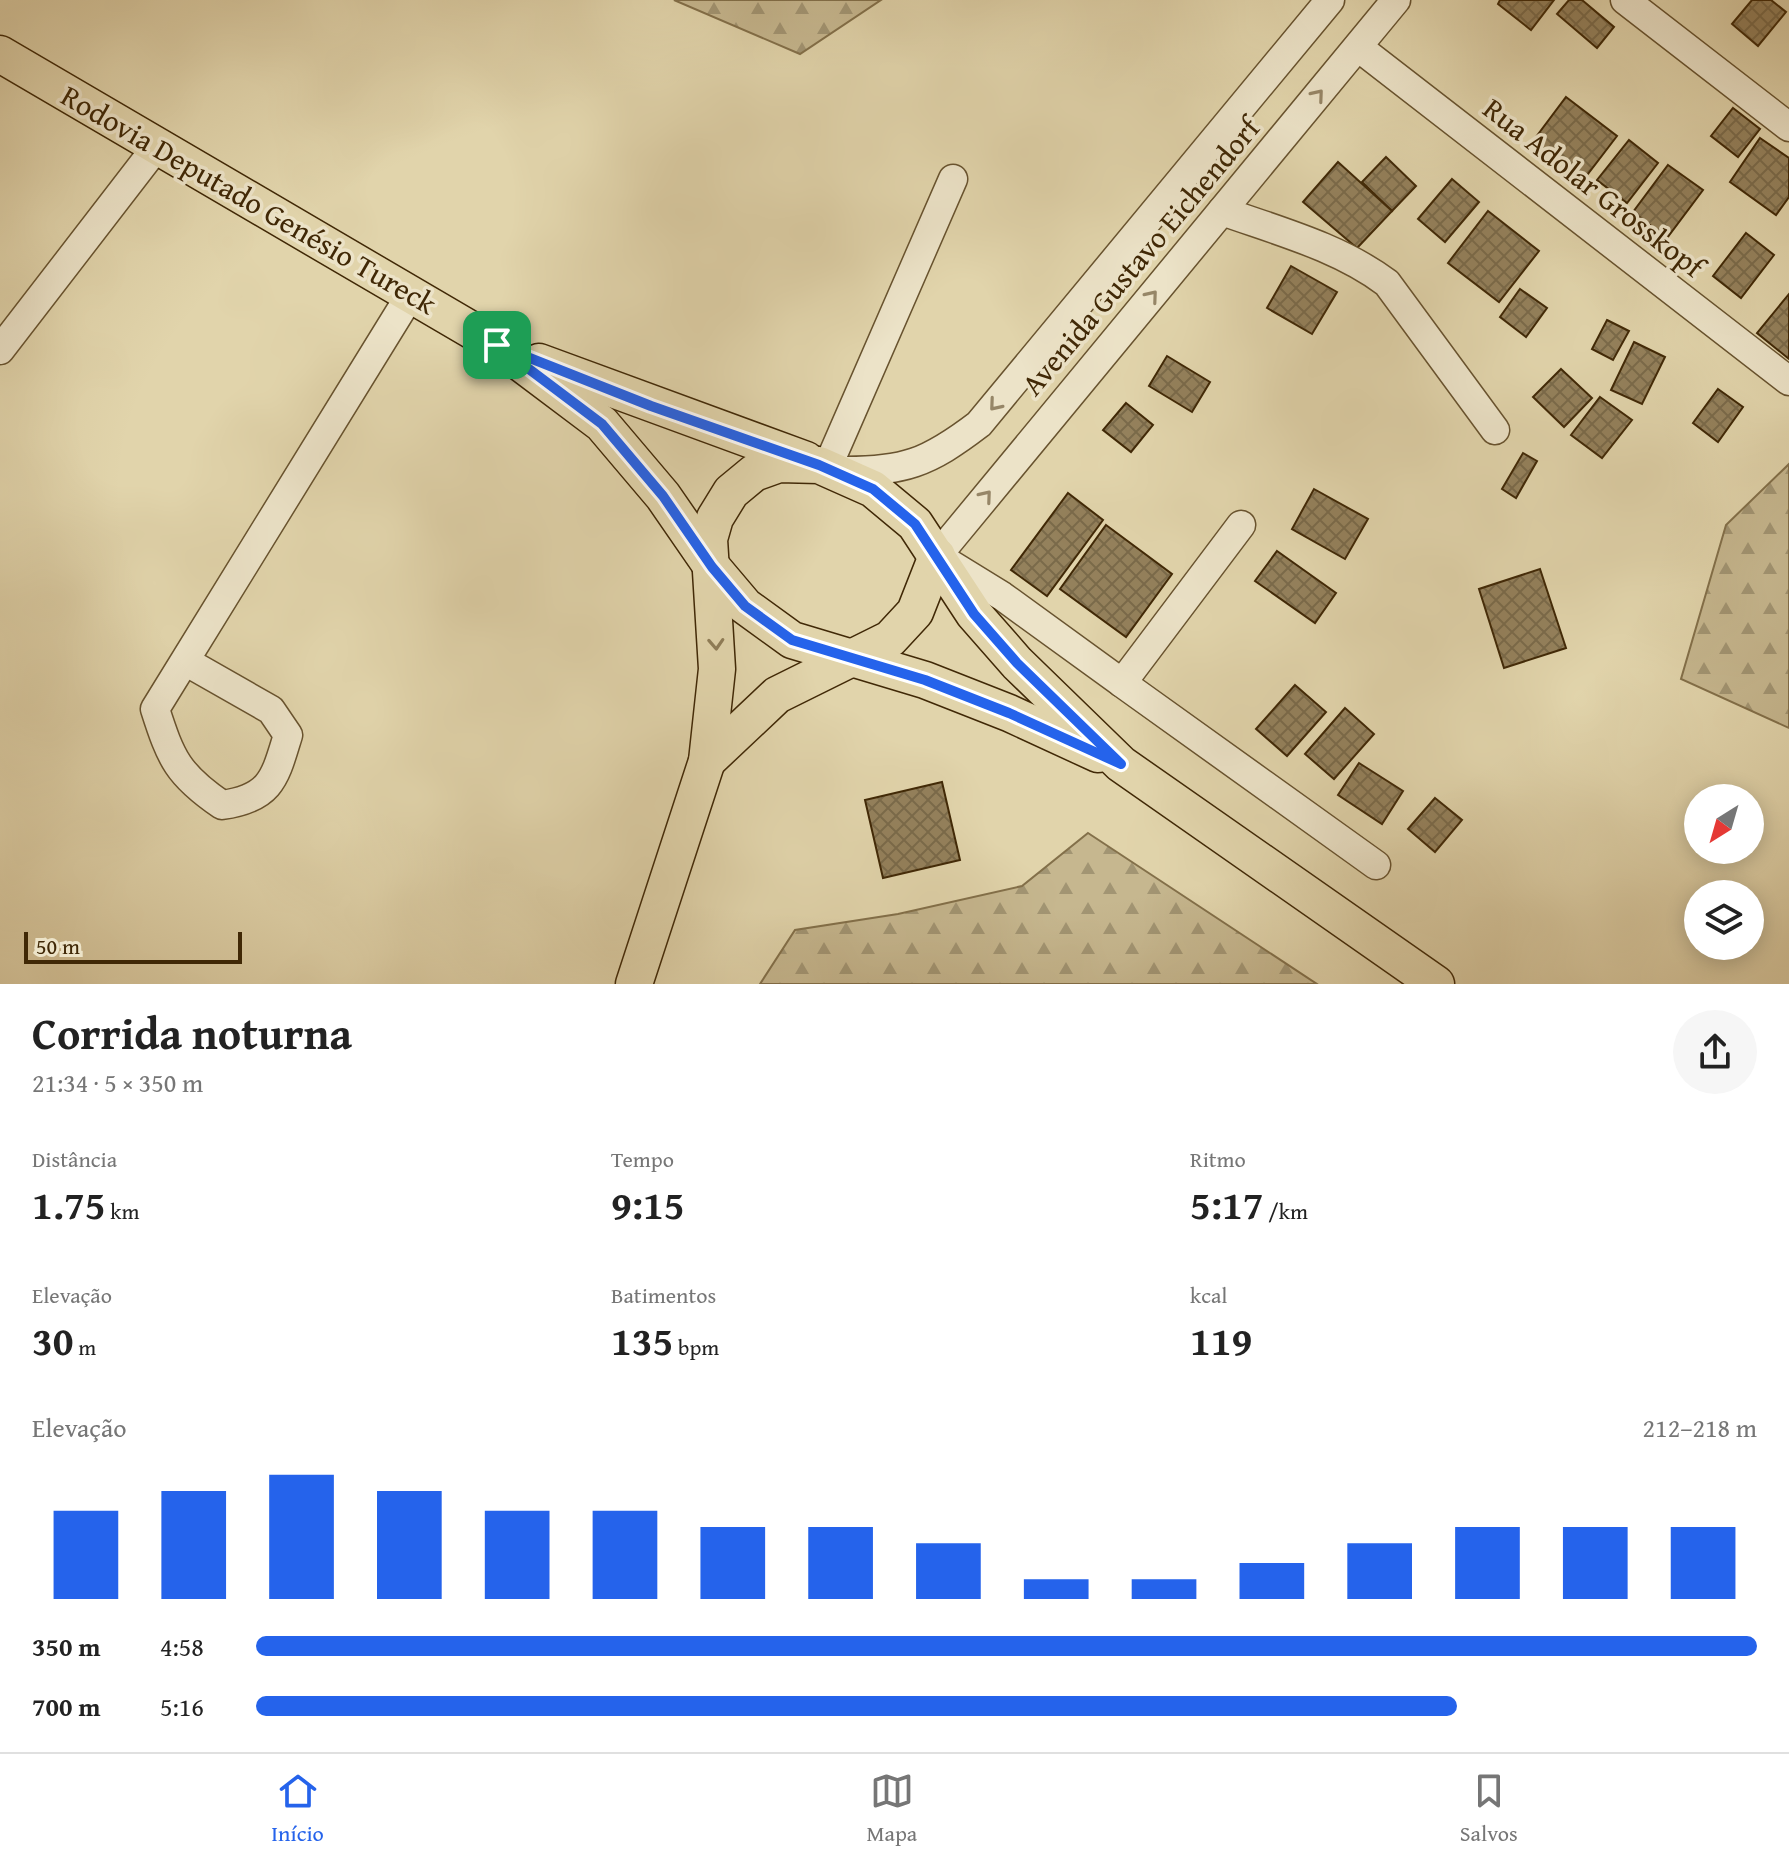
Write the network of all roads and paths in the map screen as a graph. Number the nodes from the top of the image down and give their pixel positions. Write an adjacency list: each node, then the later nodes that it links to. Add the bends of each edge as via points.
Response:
1 (1330, 0): 15 (street, Avenida Gustavo Eichendorf, one-way to 15, via 979,424 944,451 903,468)
2 (1396, 0): 4 (street, Avenida Gustavo Eichendorf)
3 (1625, 0): 6 (street)
4 (1358, 47): 9 (street, Avenida Gustavo Eichendorf, one-way to 4); 13 (street, Rua Adolar Grosskopf)
5 (0, 54): 7 (main road, Rodovia Deputado Genésio Tureck)
6 (1789, 127)
7 (158, 145): 10 (main road, Rodovia Deputado Genésio Tureck); 12 (street)
8 (953, 179): 15 (street)
9 (1222, 211): 14 (street, via 1337,254 1387,283); 17 (street, Avenida Gustavo Eichendorf, one-way to 9)
10 (411, 294): 11 (main road, Rodovia Deputado Genésio Tureck); 21 (street)
11 (497, 345): 15 (main road, Rodovia Deputado Genésio Tureck); 18 (main road, Rodovia Deputado Genésio Tureck, via 602,424 663,496)
12 (0, 350)
13 (1789, 381)
14 (1495, 430)
15 (826, 468): 17 (main road, via 873,489 915,524); 18 (main road, via 779,464 754,473 731,492 709,539)
16 (1241, 525): 23 (street)
17 (937, 556): 19 (street); 20 (main road, via 915,612 890,639); 22 (main road, via 974,614)
18 (712, 567): 20 (main road, via 745,606 792,640); 24 (main road, one-way to 24, via 717,669)
19 (1058, 637): 22 (street); 23 (street)
20 (847, 659): 24 (main road, via 777,695); 25 (main road, via 925,680)
21 (185, 661): 21 (street, via 155,709 170,756 195,786 222,805 249,801 275,777 288,735 271,710)
22 (1017, 663): 25 (main road)
23 (1122, 683): 26 (street)
24 (707, 761): 27 (main road)
25 (1121, 764): 28 (main road)
26 (1376, 865)
27 (634, 984)
28 (1436, 984)

